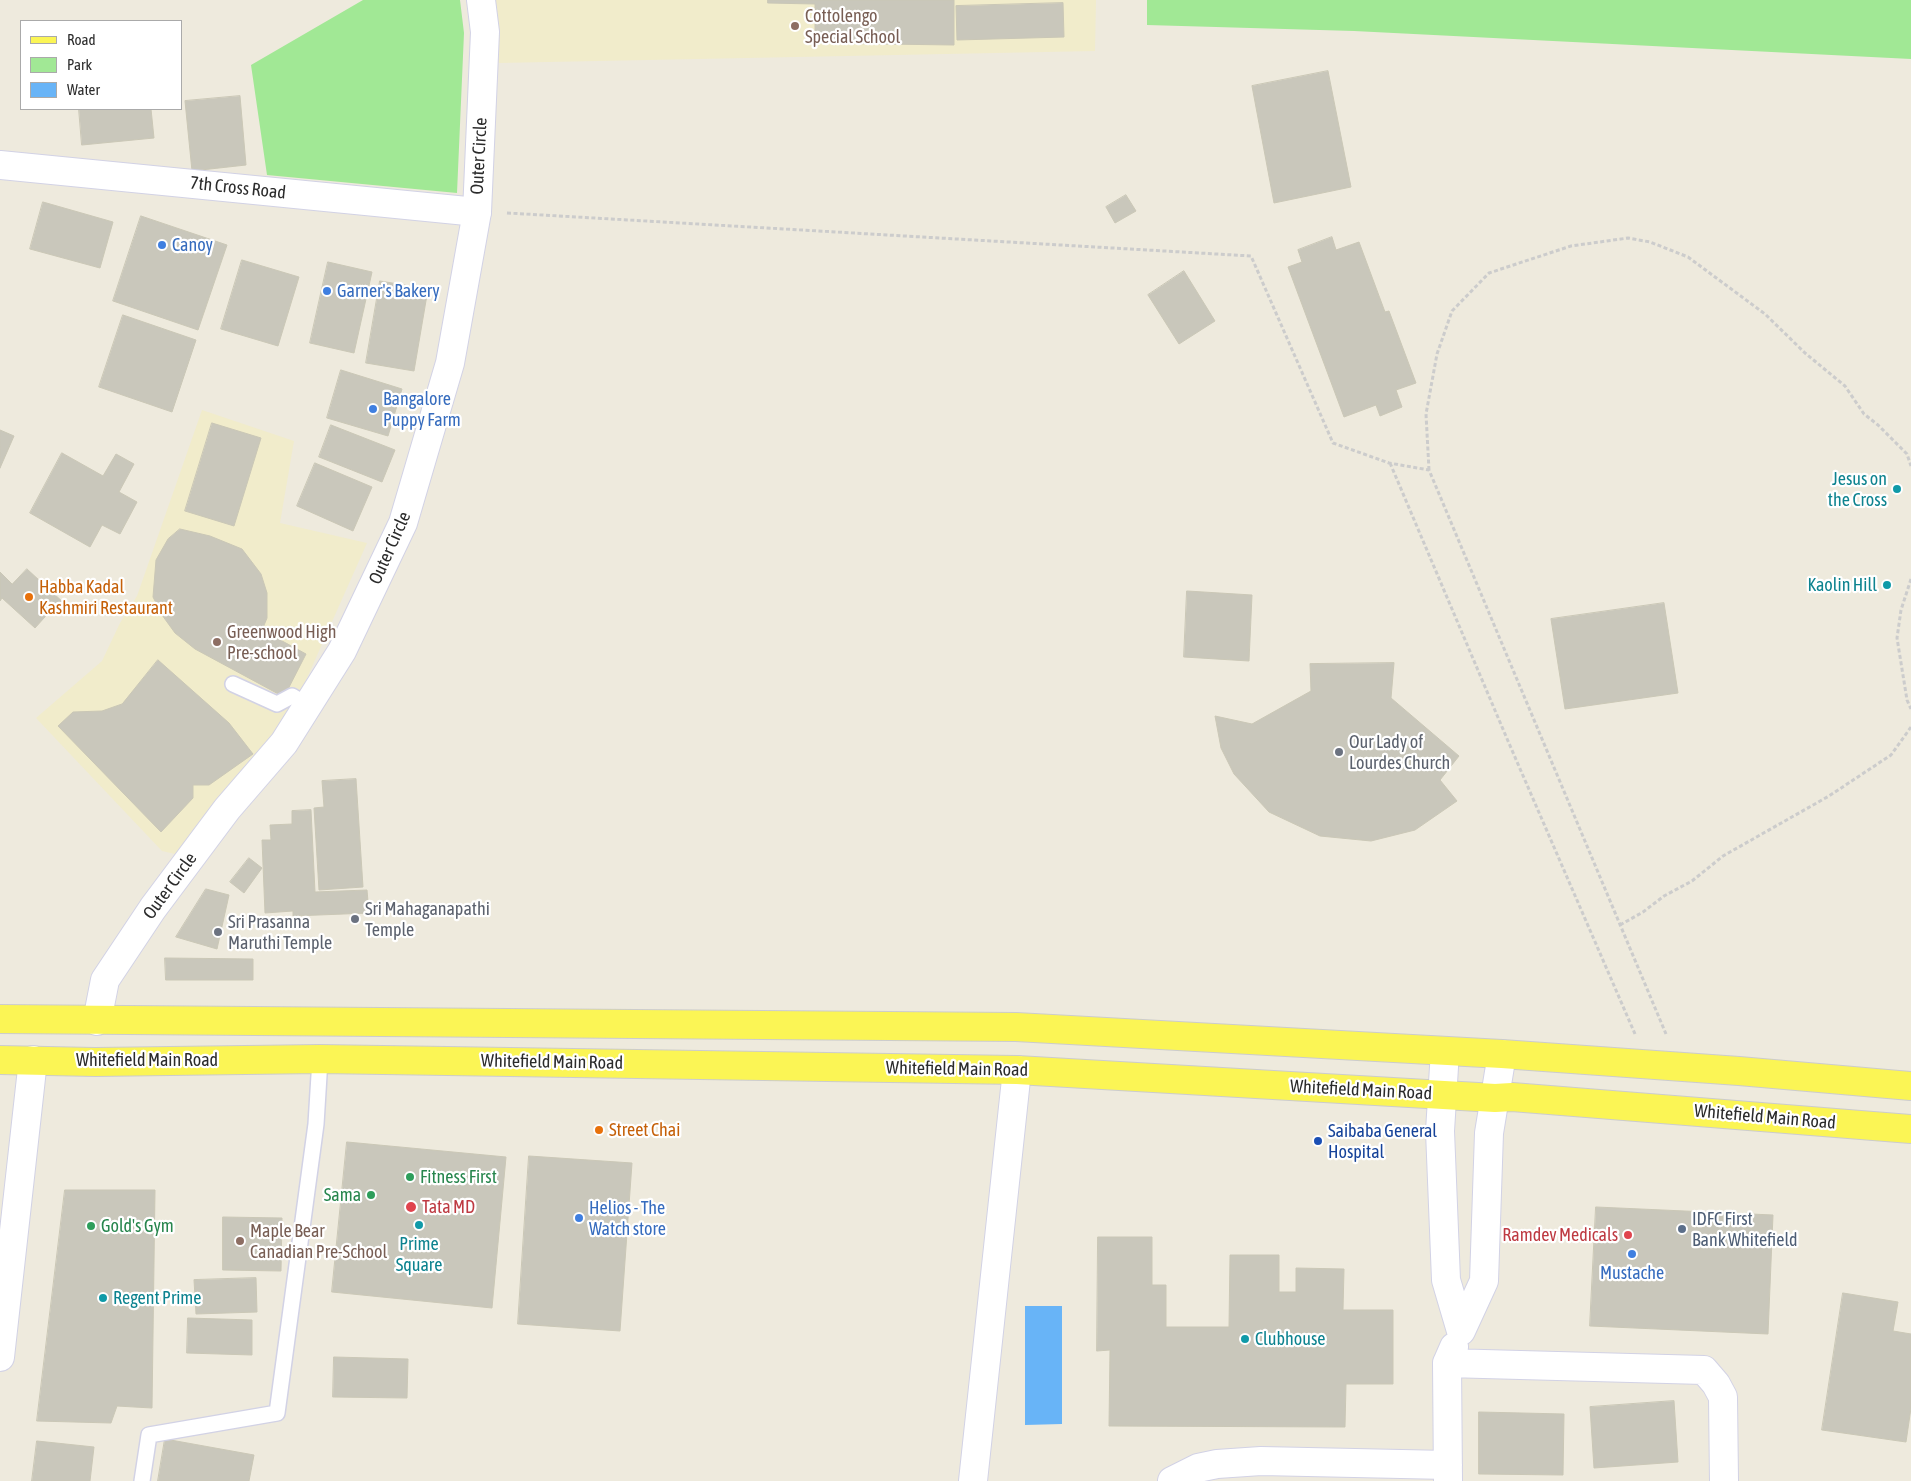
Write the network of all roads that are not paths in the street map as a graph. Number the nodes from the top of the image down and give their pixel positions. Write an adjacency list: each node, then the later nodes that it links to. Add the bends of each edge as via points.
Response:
1 (481, 0): 3 (street, Outer Circle, via 485,32)
2 (0, 165): 3 (street, 7th Cross Road)
3 (477, 212): 5 (street, Outer Circle, via 450,363 404,523 342,651)
4 (233, 684): 5 (lane, via 277,704 292,696)
5 (307, 705): 7 (street, Outer Circle, via 284,743 227,809 153,908 105,980)
6 (0, 1019): 7 (main road)
7 (97, 1021): 8 (main road, via 1016,1026)
8 (1445, 1051): 9 (main road); 15 (street)
9 (1502, 1054): 14 (main road); 16 (street)
10 (320, 1059): 12 (main road, Whitefield Main Road); 13 (main road, Whitefield Main Road); 23 (lane, via 316,1124 277,1413 148,1435)
11 (0, 1060): 12 (main road, Whitefield Main Road)
12 (34, 1060): 18 (street)
13 (1017, 1070): 15 (main road, Whitefield Main Road); 24 (street)
14 (1911, 1086)
15 (1443, 1095): 16 (main road, Whitefield Main Road); 19 (street, via 1440,1130 1446,1280)
16 (1495, 1098): 17 (main road, Whitefield Main Road); 19 (street, via 1489,1133 1484,1281)
17 (1911, 1129)
18 (11, 1174): 20 (street)
19 (1462, 1331): 21 (street)
20 (0, 1357)
21 (1447, 1364): 22 (street); 26 (street, via 1704,1370 1723,1397)
22 (1448, 1473): 25 (street, via 1261,1461 1198,1468)
23 (142, 1481)
24 (973, 1481)
25 (1172, 1481)
26 (1724, 1481)

